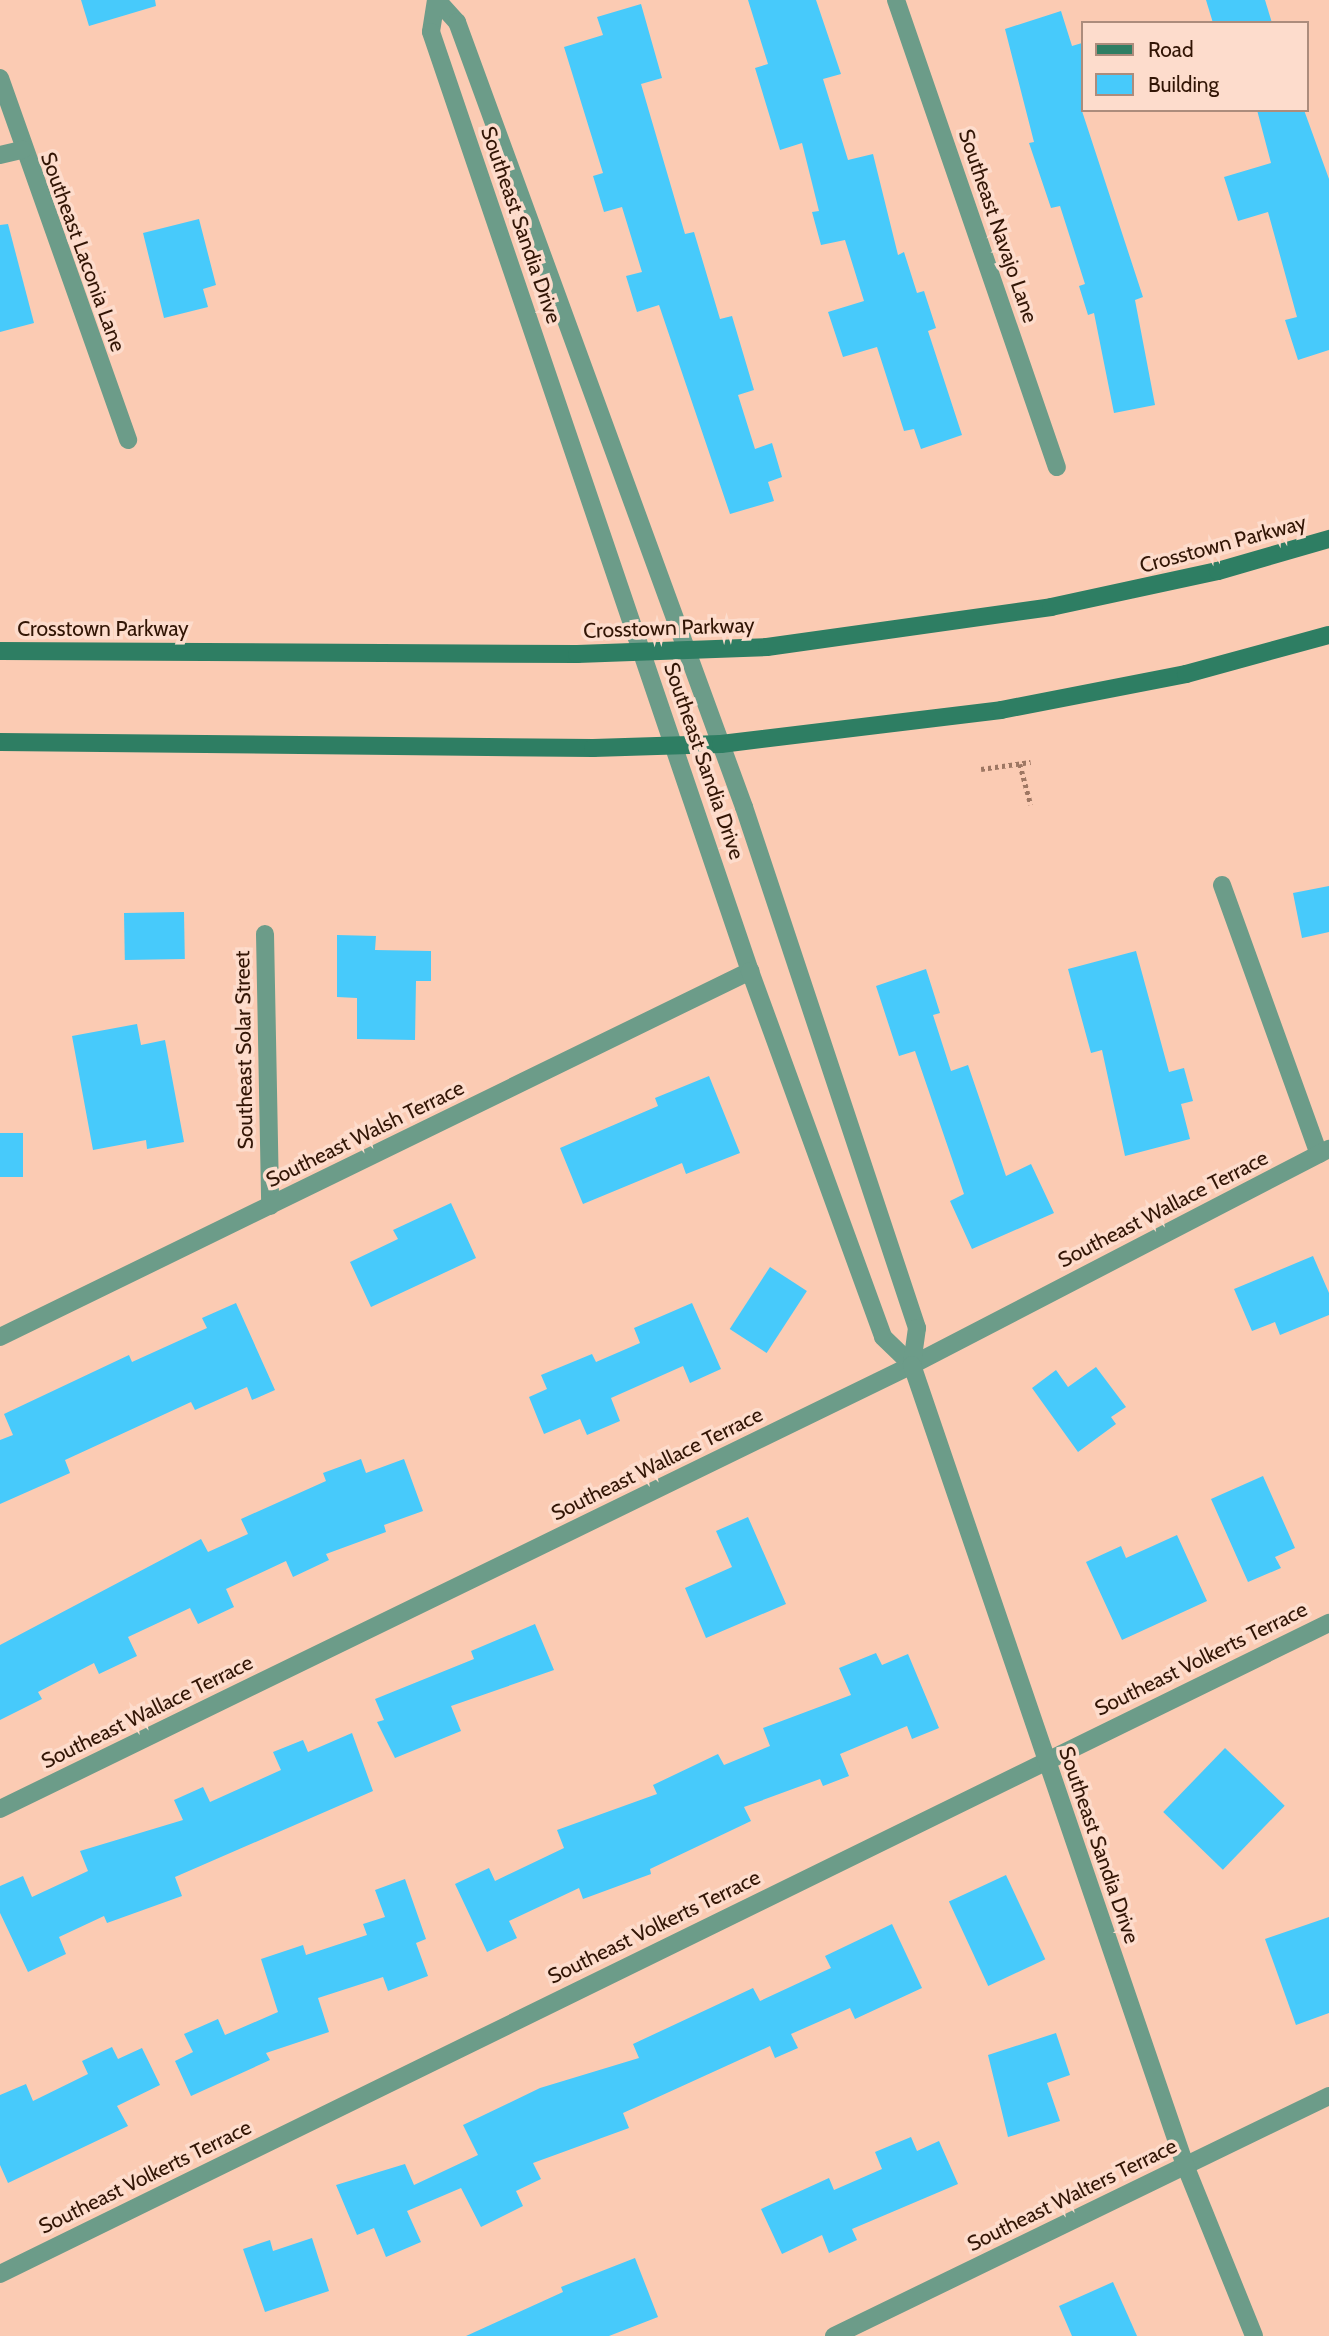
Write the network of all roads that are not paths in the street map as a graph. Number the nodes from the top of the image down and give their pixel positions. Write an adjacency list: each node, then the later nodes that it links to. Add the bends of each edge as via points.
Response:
1 (436, 0): 11 (street, Southeast Sandia Drive, via 457,22 646,551); 12 (street, Southeast Sandia Drive, via 431,32)
2 (896, 0): 7 (street, Southeast Navajo Lane)
3 (0, 78): 4 (street, Southeast Laconia Lane)
4 (22, 150): 5 (street); 6 (street, Southeast Laconia Lane)
5 (0, 155)
6 (128, 440)
7 (1057, 467)
8 (1329, 539): 11 (main road, Crosstown Parkway, via 1133,591 966,623)
9 (1329, 635): 14 (main road, via 1186,674 1001,710)
10 (0, 652): 12 (main road, Crosstown Parkway)
11 (687, 652): 12 (main road, Crosstown Parkway); 14 (street, Southeast Sandia Drive)
12 (642, 653): 15 (street, Southeast Sandia Drive)
13 (0, 742): 15 (main road)
14 (721, 744): 15 (main road); 22 (street, Southeast Sandia Drive, via 917,1328)
15 (676, 746): 18 (street, Southeast Sandia Drive)
16 (1223, 885): 19 (street)
17 (265, 934): 20 (street, Southeast Solar Street)
18 (750, 971): 20 (street, Southeast Walsh Terrace); 22 (street, Southeast Sandia Drive, via 883,1337)
19 (1324, 1152): 22 (street, Southeast Wallace Terrace)
20 (270, 1206): 21 (street, Southeast Walsh Terrace)
21 (0, 1337)
22 (912, 1365): 24 (street, Southeast Sandia Drive); 25 (street, Southeast Wallace Terrace)
23 (1329, 1623): 24 (street, Southeast Volkerts Terrace)
24 (1045, 1760): 27 (street, Southeast Sandia Drive); 28 (street, Southeast Volkerts Terrace)
25 (0, 1809)
26 (1329, 2096): 27 (street, Southeast Walters Terrace)
27 (1185, 2165): 29 (street, Southeast Walters Terrace); 30 (street, Southeast Sandia Drive)
28 (0, 2274)
29 (835, 2336)
30 (1254, 2336)

